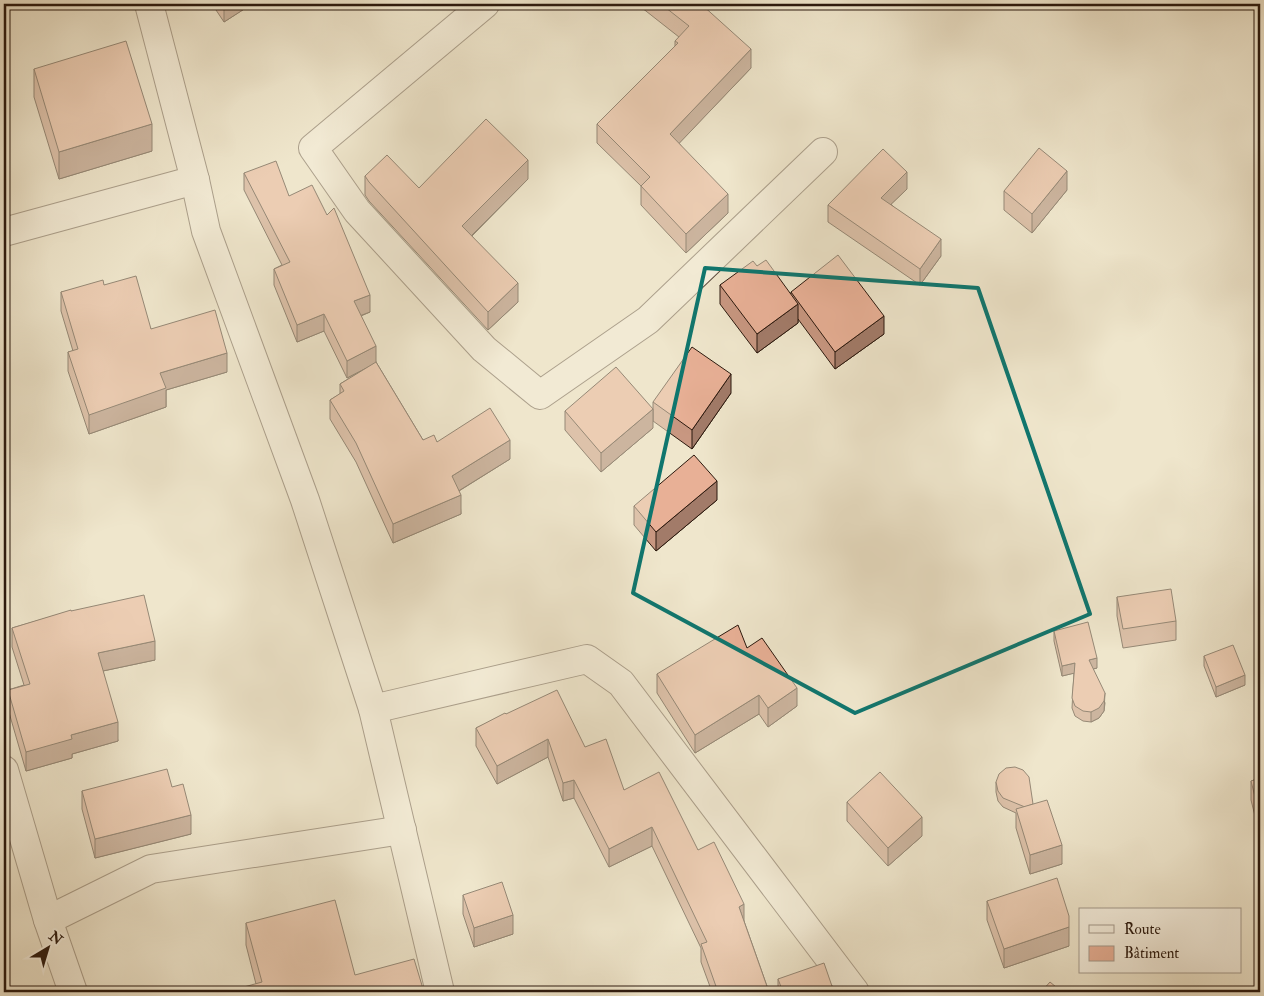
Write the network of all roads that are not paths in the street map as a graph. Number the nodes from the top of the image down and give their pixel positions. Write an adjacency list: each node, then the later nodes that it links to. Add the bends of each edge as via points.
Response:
1 (149, 4): 4 (street)
2 (485, 4): 3 (street, via 313,148 357,211 484,350 540,395 648,320)
3 (823, 152)
4 (194, 180): 5 (street); 6 (street, via 206,231 305,500)
5 (4, 232)
6 (373, 709): 8 (street); 12 (street, via 587,659 621,683)
7 (4, 770): 9 (street)
8 (402, 830): 9 (street, via 152,869); 11 (street)
9 (48, 920): 10 (street)
10 (73, 992)
11 (440, 992)
12 (855, 992)

